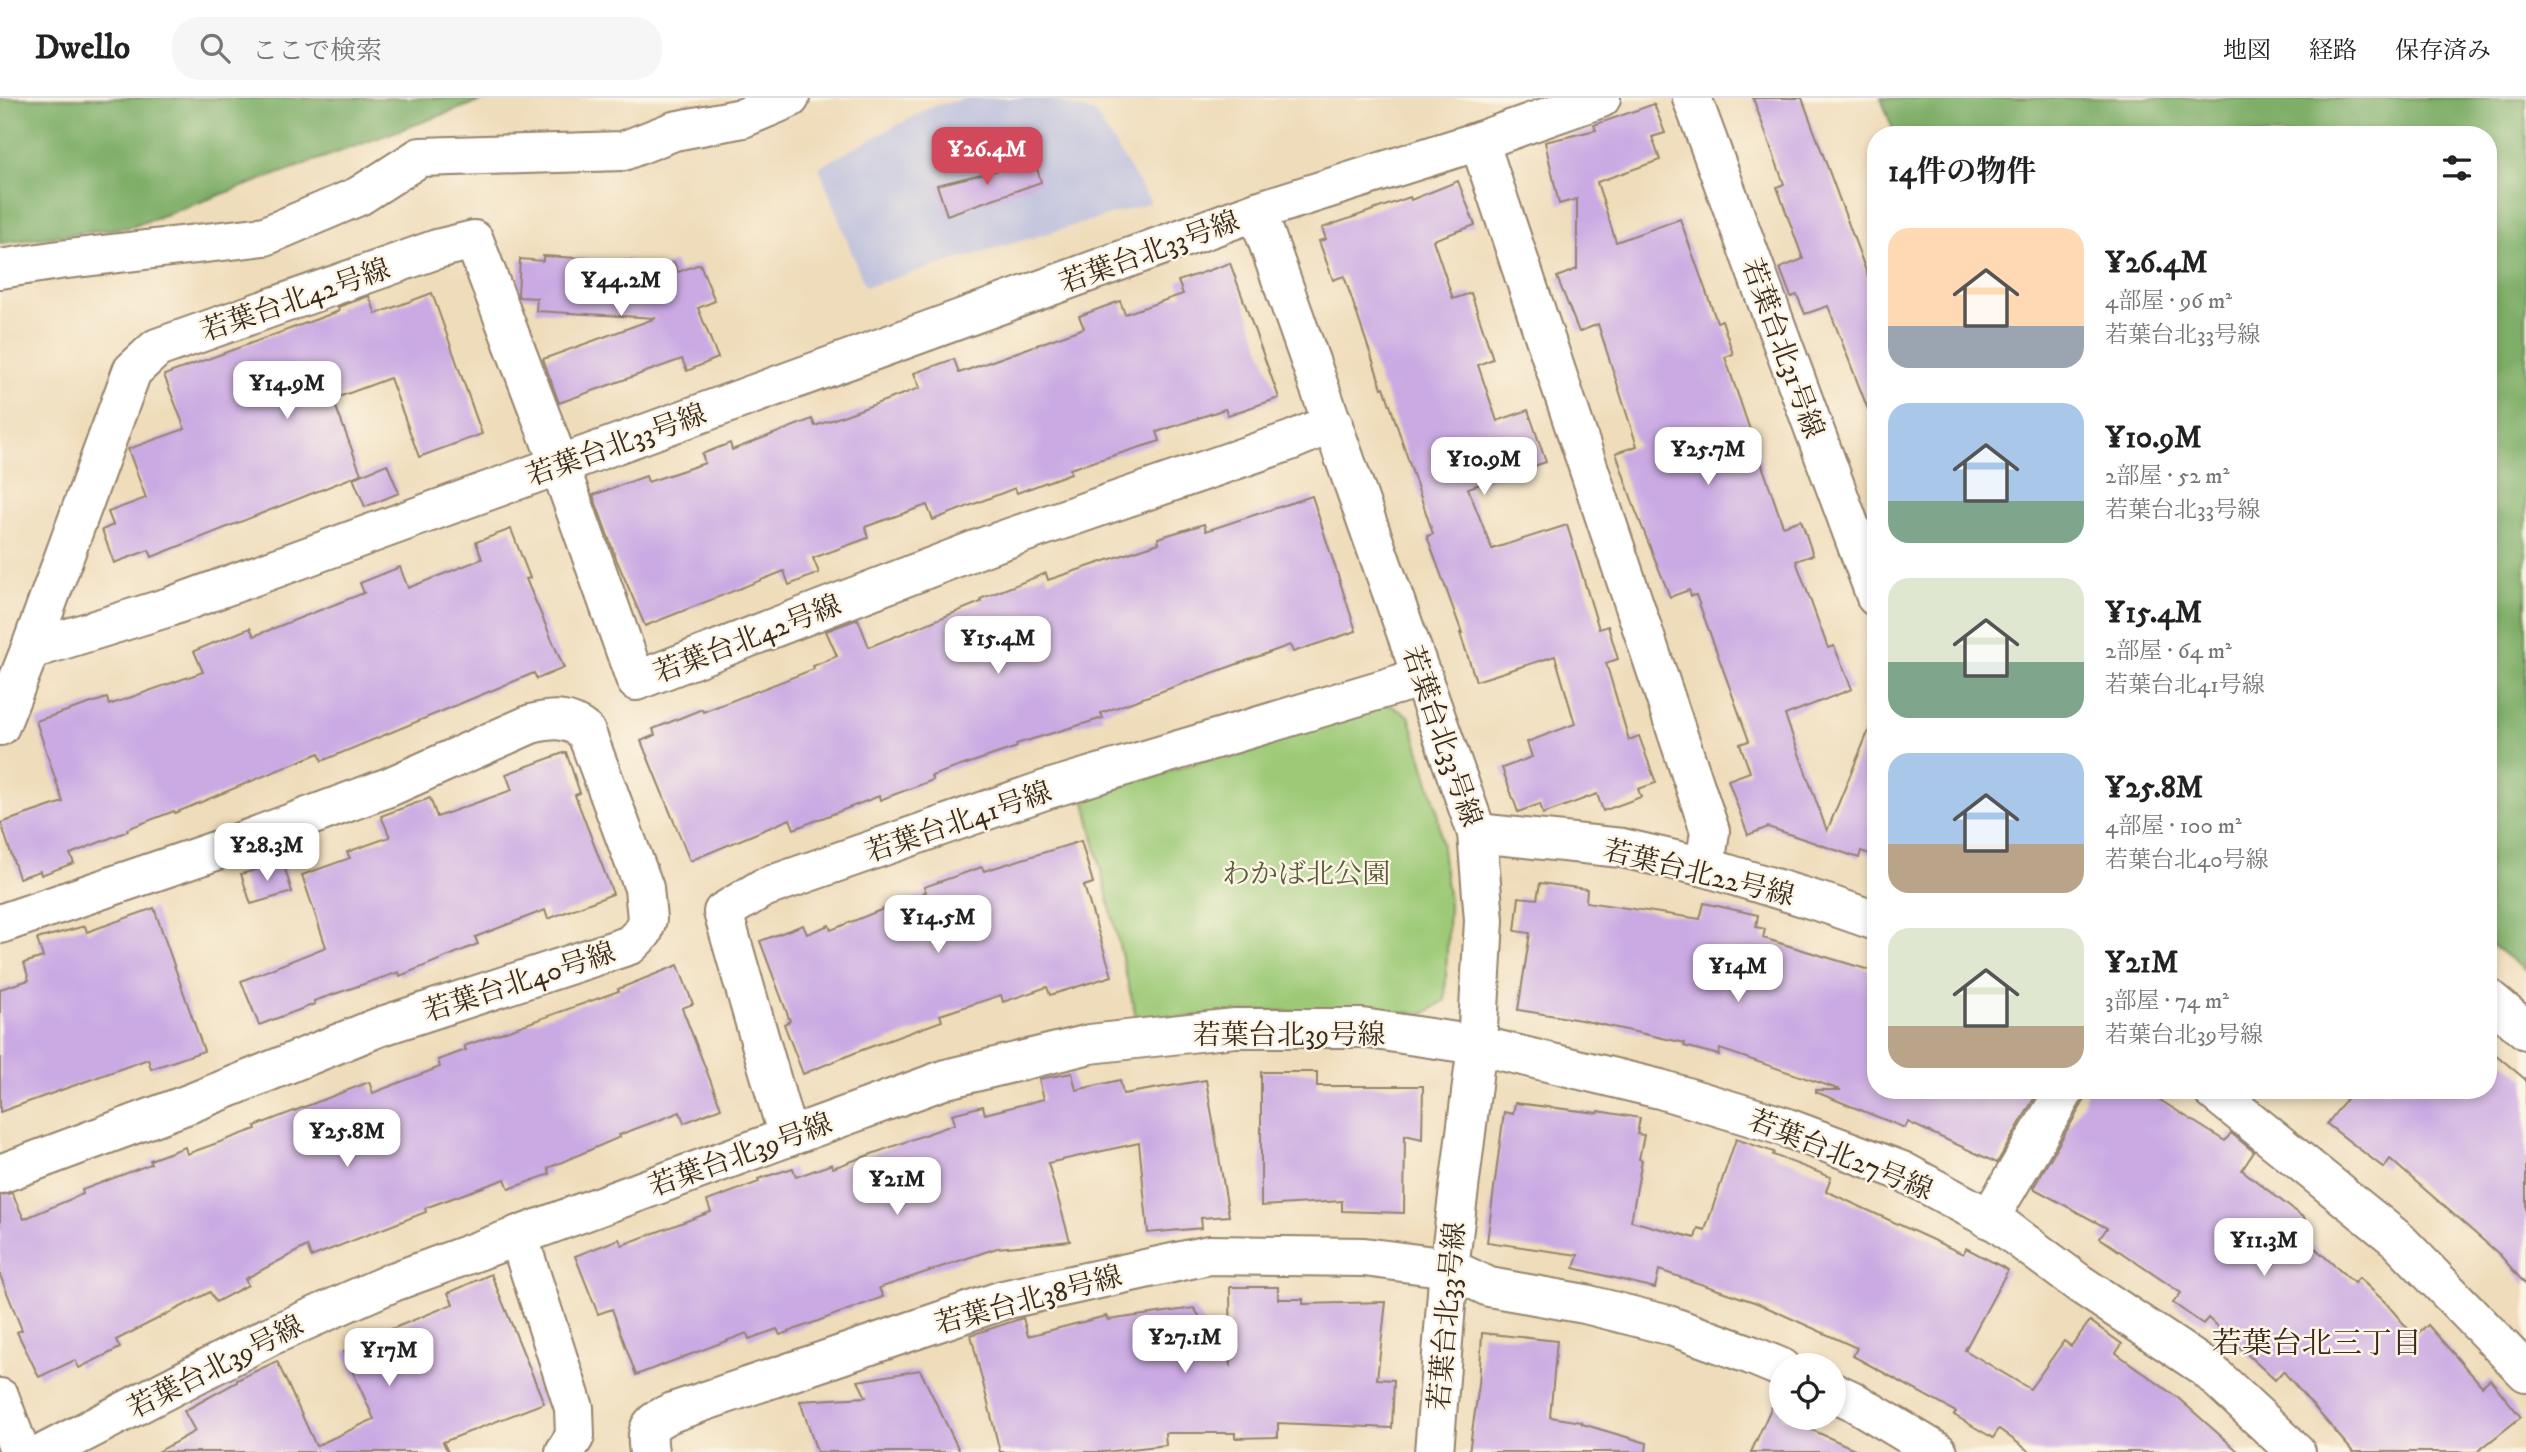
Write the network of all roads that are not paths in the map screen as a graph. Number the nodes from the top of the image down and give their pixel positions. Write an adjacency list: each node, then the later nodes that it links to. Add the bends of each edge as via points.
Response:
1 (790, 98): 6 (street, via 743,118 674,131 623,151 420,157 359,196 265,236)
2 (1601, 98): 4 (street)
3 (1692, 98): 9 (street, 若葉台北31号線)
4 (1479, 141): 5 (street); 14 (street, via 1710,831)
5 (1257, 211): 7 (street, 若葉台北33号線); 8 (street, 若葉台北33号線)
6 (0, 269)
7 (1333, 423): 8 (street, 若葉台北42号線, via 986,546 636,681); 11 (street, 若葉台北33号線)
8 (559, 464): 10 (street, 若葉台北33号線, via 169,607); 10 (street, 若葉台北42号線, via 474,240 437,249 157,348 132,371)
9 (1867, 573)
10 (30, 650): 12 (street)
11 (1423, 677): 13 (street, 若葉台北33号線); 22 (street, 若葉台北41号線, via 1045,790 763,888 723,912)
12 (0, 726)
13 (1477, 833): 14 (street, 若葉台北22号線, via 1622,848); 19 (street, 若葉台北33号線, via 1484,920)
14 (1705, 867): 15 (street, 若葉台北22号線)
15 (1867, 918)
16 (0, 924): 23 (street, 若葉台北40号線, via 389,788 531,724 554,719 570,721 586,732 644,888 647,919 643,932 630,945 379,1027)
17 (2497, 1006): 18 (street)
18 (2526, 1030)
19 (1477, 1045): 22 (street, 若葉台北39号線, via 1362,1028 1235,1028 1090,1044 946,1079); 24 (street, 若葉台北27号線, via 1660,1089 1782,1126 1902,1171); 26 (street, 若葉台北33号線)
20 (2060, 1099): 24 (street)
21 (2223, 1099): 28 (street, via 2398,1240)
22 (788, 1137): 25 (street, 若葉台北39号線)
23 (0, 1174)
24 (1989, 1219): 37 (street, 若葉台北27号線, via 2206,1368)
25 (518, 1235): 32 (street, 若葉台北39号線, via 393,1282 268,1337); 33 (street, via 574,1408 575,1436)
26 (1449, 1268): 27 (street, via 1489,1287 1668,1325); 34 (street, 若葉台北38号線, via 1364,1257 1209,1255 1003,1300 657,1419 646,1436); 35 (street, 若葉台北33号線)
27 (1769, 1363)
28 (2526, 1372)
29 (1846, 1397): 36 (street)
30 (0, 1398): 31 (street)
31 (20, 1452)
32 (46, 1452)
33 (565, 1452)
34 (649, 1452)
35 (1434, 1452)
36 (1938, 1452)
37 (2297, 1452)

